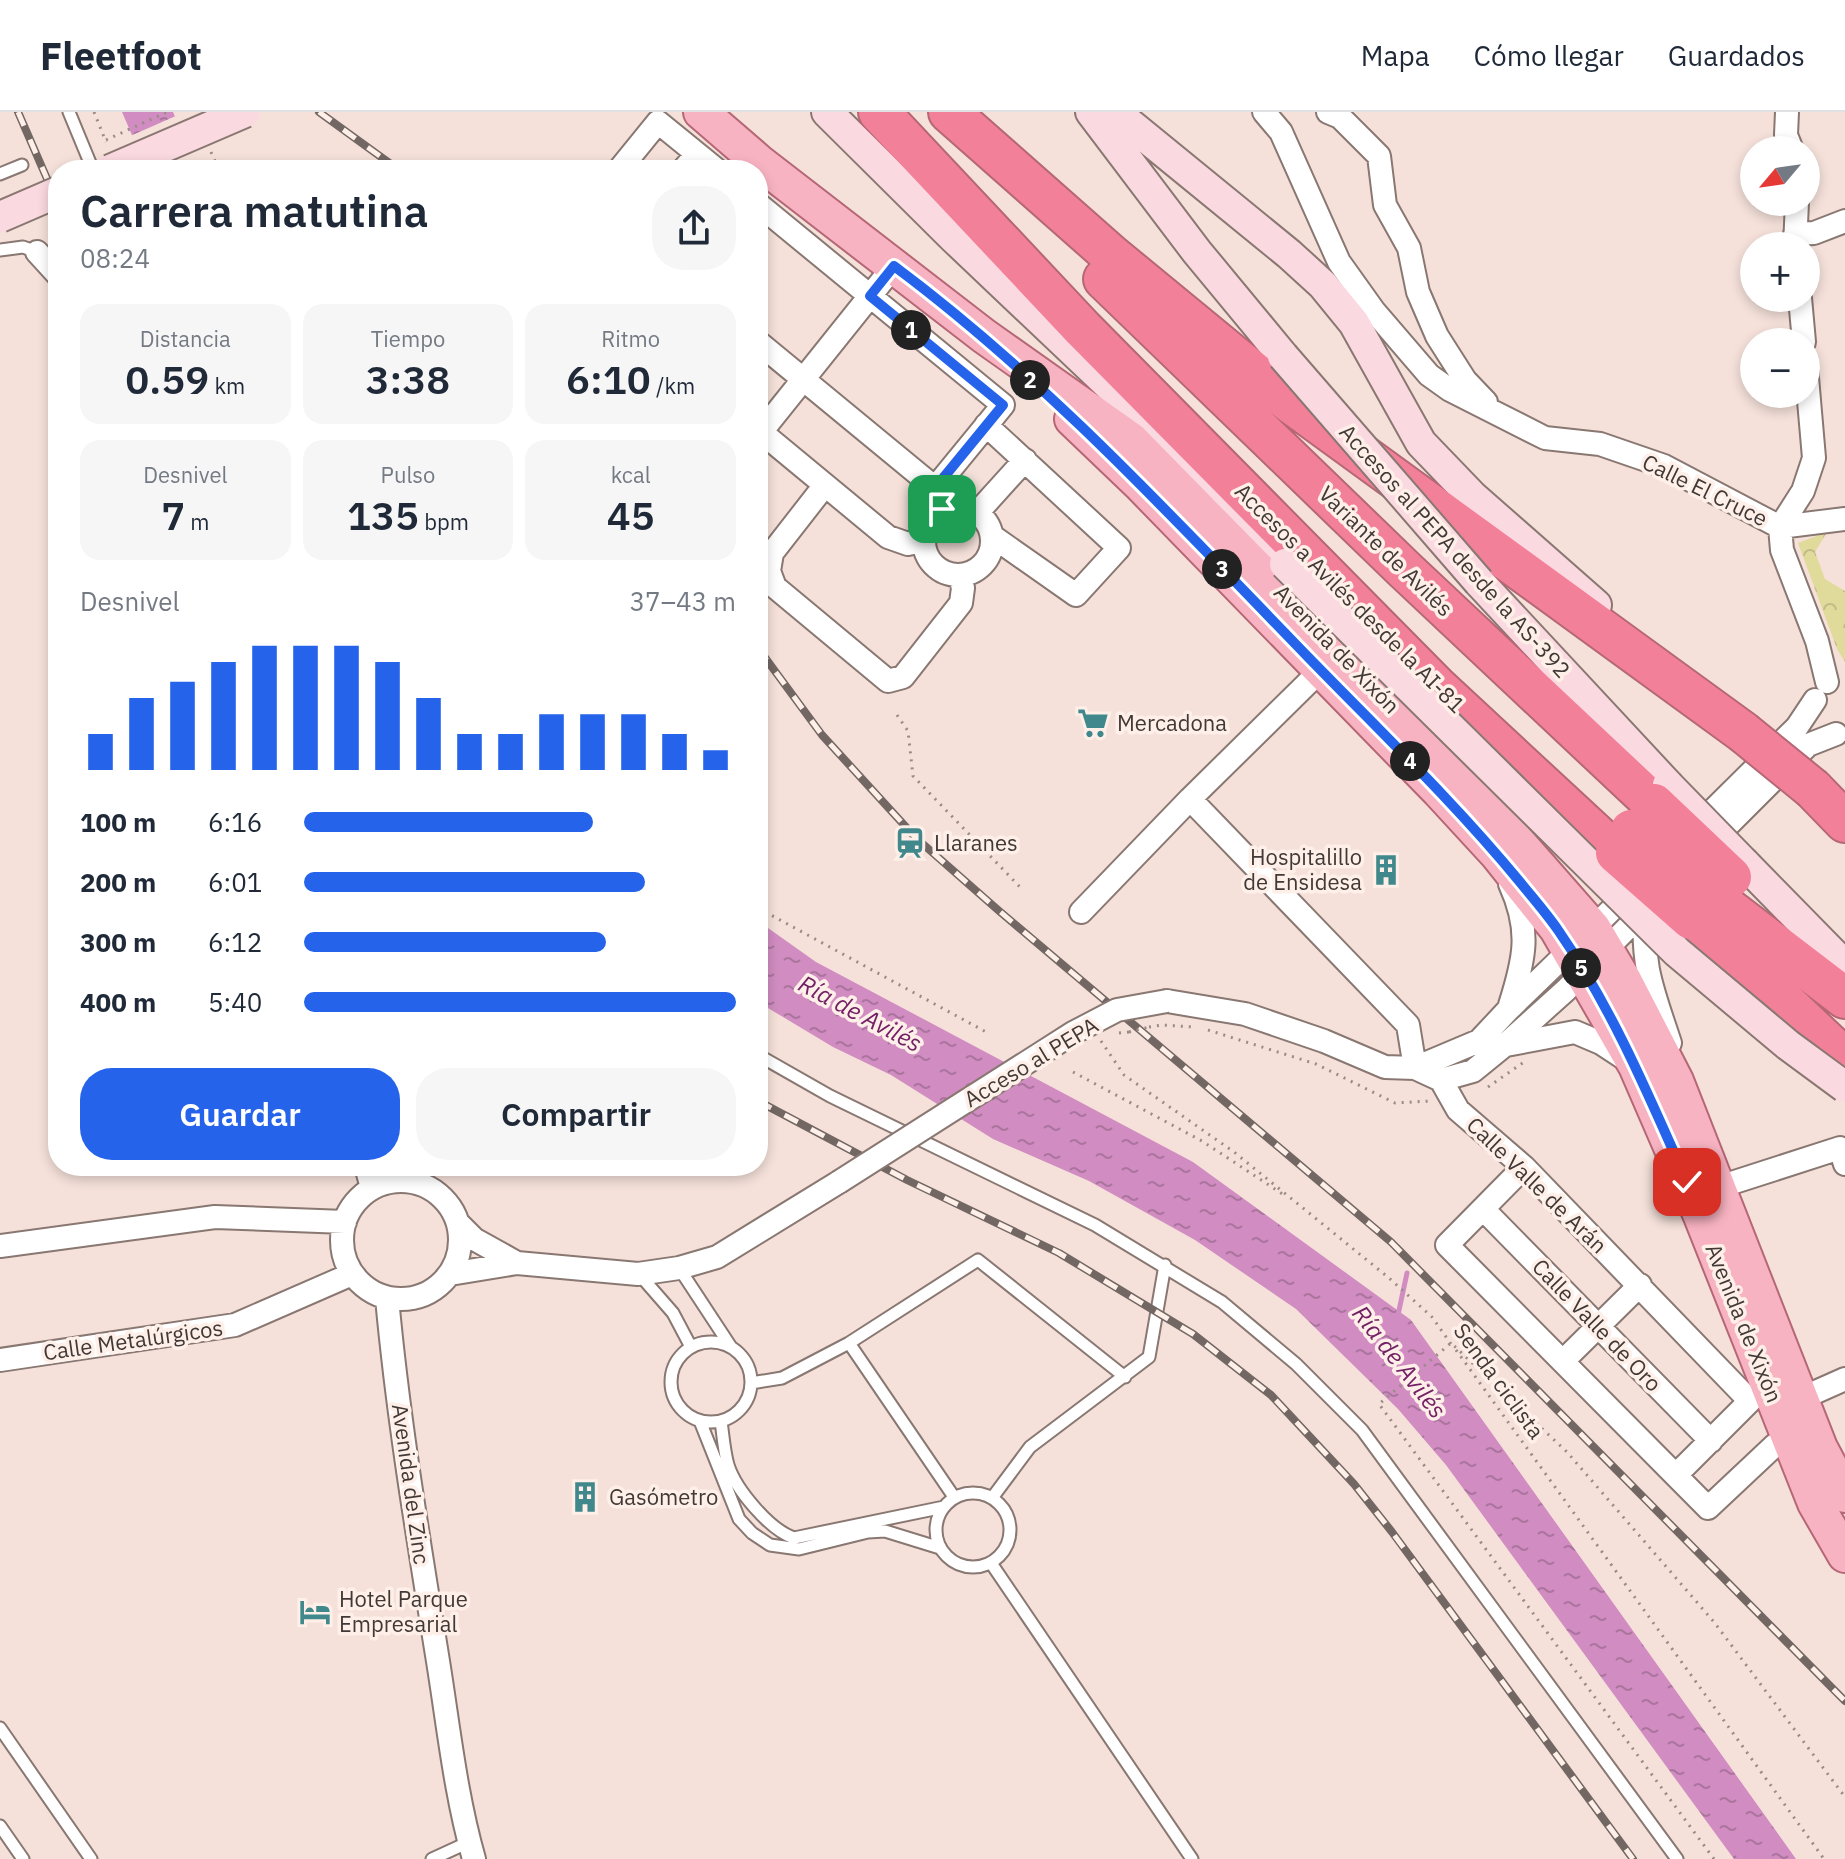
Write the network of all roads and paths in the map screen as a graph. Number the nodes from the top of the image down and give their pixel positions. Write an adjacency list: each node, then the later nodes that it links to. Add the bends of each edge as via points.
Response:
1 (69, 112): 16 (lane)
2 (94, 112): 3 (path, via 106,140)
3 (167, 112)
4 (245, 112): 17 (main road, bridge)
5 (701, 112): 20 (main road, Avenida de Xixón)
6 (827, 112): 37 (main road)
7 (879, 112): 47 (highway, Accesos a Avilés desde la AI-81, via 1083,329)
8 (939, 112): 60 (highway, Variante de Avilés, via 1100,276 1405,570)
9 (949, 112): 57 (highway, via 1291,403)
10 (1091, 112): 60 (main road, Accesos al PEPA desde la AS-392, bridge, via 1197,252 1479,582)
11 (1115, 112): 57 (main road, via 1323,285 1354,323 1421,443 1472,496)
12 (1264, 112): 39 (street, Calle El Cruce, via 1281,132 1339,262 1374,311 1429,375)
13 (1328, 112): 39 (street, via 1340,117 1379,156 1385,205 1409,248 1418,292 1437,336 1465,380)
14 (1787, 112): 15 (street)
15 (1786, 136)
16 (89, 160)
17 (133, 160)
18 (627, 160): 19 (street, via 658,122)
19 (688, 160)
20 (757, 160)
21 (22, 165): 23 (lane)
22 (768, 169): 32 (main road, Avenida de Xixón)
23 (0, 174)
24 (48, 196): 26 (main road, bridge)
25 (768, 212): 33 (street)
26 (0, 217)
27 (1845, 221): 28 (street)
28 (1817, 232)
29 (0, 250): 30 (lane, via 23,247)
30 (37, 252): 31 (street)
31 (48, 264)
32 (894, 266): 33 (street); 34 (main road, Avenida de Xixón)
33 (870, 296): 36 (street); 41 (street, via 1003,405)
34 (984, 336): 53 (main road, Avenida de Xixón, via 1140,484); 68 (main road, Avenida de Xixón, via 1131,440 1452,767)
35 (768, 350): 36 (street)
36 (804, 379): 40 (street); 45 (street)
37 (1126, 402): 55 (main road); 85 (main road, bridge, via 1677,952)
38 (1810, 408): 49 (street, via 1814,458 1803,491)
39 (1497, 415): 49 (street, Calle El Cruce, via 1545,438 1600,444 1664,466)
40 (768, 423)
41 (986, 425): 43 (street); 45 (street)
42 (768, 438): 44 (street)
43 (1025, 460): 46 (street); 50 (street, via 1119,548 1076,595)
44 (825, 485): 51 (street, via 888,537 908,544); 52 (street, via 772,553 769,571 775,587 888,681 903,677 961,603)
45 (935, 488): 46 (street)
46 (967, 509): 50 (street, via 989,525); 51 (street, via 942,509 928,522)
47 (1269, 515): 55 (highway, Accesos a Avilés desde la AI-81); 60 (highway, Variante de Avilés)
48 (1845, 519): 49 (street)
49 (1780, 527): 54 (street, Calle El Cruce, via 1782,550)
50 (992, 536): 52 (street, via 986,561)
51 (923, 541): 52 (street, via 928,558 941,572)
52 (960, 576)
53 (1321, 670): 59 (street); 62 (main road, Avenida de Xixón)
54 (1829, 686): 58 (street, Calle El Cruce, via 1815,715); 68 (street, via 1797,727)
55 (1438, 688): 60 (highway, Accesos a Avilés desde la AI-81)
56 (897, 715): 63 (path, via 908,731 913,776)
57 (1743, 732): 61 (highway, bridge)
58 (1841, 734): 65 (street, via 1808,745)
59 (1190, 799): 66 (street); 81 (street, via 1408,1025)
60 (1642, 818): 64 (highway, Accesos a Avilés desde la AI-81, bridge); 64 (highway, Variante de Avilés, bridge)
61 (1845, 822)
62 (1497, 854): 68 (main road, Avenida de Xixón, via 1557,929); 72 (street, via 1525,926 1521,970)
63 (1020, 887)
64 (1720, 889): 69 (main road); 70 (highway, Variante de Avilés); 71 (highway, Variante de Avilés); 78 (highway, Accesos a Avilés desde la AI-81, via 1788,1005)
65 (1646, 909): 68 (street); 84 (street, via 1646,969 1671,1045)
66 (1081, 912)
67 (768, 913): 74 (path)
68 (1588, 950): 72 (street); 77 (street); 80 (main road, Avenida de Xixón); 84 (main road, Avenida de Xixón)
69 (1845, 966)
70 (1845, 978)
71 (1845, 998)
72 (1508, 1010): 81 (street, via 1479,1041)
73 (1149, 1027): 75 (path, bridge)
74 (988, 1033)
75 (1114, 1034)
76 (1107, 1038): 91 (path, Senda ciclista, via 1099,1042 1124,1075)
77 (1505, 1045): 80 (street, via 1575,1032); 83 (street, via 1473,1071)
78 (1845, 1059)
79 (768, 1061): 97 (lane)
80 (1636, 1066): 125 (main road, Avenida de Xixón, via 1815,1503)
81 (1415, 1068): 83 (street, Acceso al PEPA); 98 (street, Acceso al PEPA, bridge, via 1385,1067 1245,1014 1167,1001 1117,1010 717,1257)
82 (1073, 1072): 91 (path, via 1202,1141)
83 (1441, 1080): 87 (street, Calle Valle de Arán, via 1458,1110)
84 (1676, 1081): 89 (main road, Avenida de Xixón)
85 (1845, 1087)
86 (1842, 1156): 89 (street)
87 (1524, 1167): 92 (street); 102 (street, Calle Valle de Arán)
88 (369, 1176): 90 (street)
89 (1719, 1187): 114 (main road, Avenida de Xixón)
90 (372, 1188): 93 (street); 94 (street, via 406,1181 423,1185 444,1200)
91 (1297, 1203): 106 (path, Senda ciclista, via 1432,1317)
92 (1483, 1209): 104 (street, Calle Valle de Oro); 110 (street, via 1447,1245)
93 (345, 1222): 95 (street, via 215,1217); 99 (street, via 344,1257)
94 (458, 1223): 96 (street, via 474,1239); 100 (street, via 461,1240)
95 (0, 1246)
96 (517, 1263): 100 (street); 101 (street, Acceso al PEPA)
97 (1165, 1265): 111 (lane, via 1149,1357); 135 (lane, via 1222,1302 1296,1364 1362,1430)
98 (679, 1268): 101 (street, Acceso al PEPA); 108 (lane)
99 (352, 1274): 103 (street); 109 (street, Calle Metalúrgicos, via 235,1325)
100 (450, 1274): 103 (street, via 423,1296)
101 (638, 1274): 107 (lane, via 673,1313)
102 (1640, 1285): 104 (street); 117 (street, Calle Valle de Arán, via 1750,1401)
103 (387, 1298): 130 (street, Avenida del Zinc, via 426,1586)
104 (1598, 1326): 110 (street); 117 (street, Calle Valle de Oro)
105 (849, 1343): 111 (lane, via 978,1260); 113 (lane, via 782,1378); 121 (lane)
106 (1451, 1343): 128 (path, via 1577,1463 1714,1622); 136 (path, via 1379,1404); 137 (path, Senda ciclista)
107 (691, 1347): 108 (lane, via 718,1342); 115 (lane, via 680,1355 670,1380 678,1405)
108 (732, 1347): 113 (lane, via 746,1362)
109 (0, 1360)
110 (1563, 1361): 119 (street)
111 (1125, 1377): 122 (lane, via 1030,1447)
112 (1845, 1379): 114 (street)
113 (751, 1383): 116 (lane, via 741,1408)
114 (1800, 1399): 120 (main road, Avenida de Xixón)
115 (700, 1421): 116 (lane); 124 (lane, via 739,1519 770,1545 799,1549 885,1531)
116 (721, 1421): 123 (lane, via 728,1467 780,1534 794,1538)
117 (1711, 1441): 119 (street)
118 (1775, 1445): 119 (street, via 1708,1508)
119 (1676, 1475)
120 (1845, 1495)
121 (954, 1497): 122 (lane, via 973,1492); 123 (lane)
122 (992, 1498): 126 (lane, via 1006,1512 1010,1531 1005,1549)
123 (944, 1507): 124 (lane, via 935,1529)
124 (940, 1548): 126 (lane, via 953,1562 972,1568)
125 (1845, 1555)
126 (991, 1563): 134 (lane)
127 (0, 1728): 132 (lane)
128 (1845, 1797)
129 (0, 1826): 131 (lane)
130 (471, 1850): 133 (lane)
131 (23, 1859)
132 (91, 1859)
133 (432, 1859)
134 (1192, 1859)
135 (1677, 1859)
136 (1714, 1859)
137 (1824, 1859)

